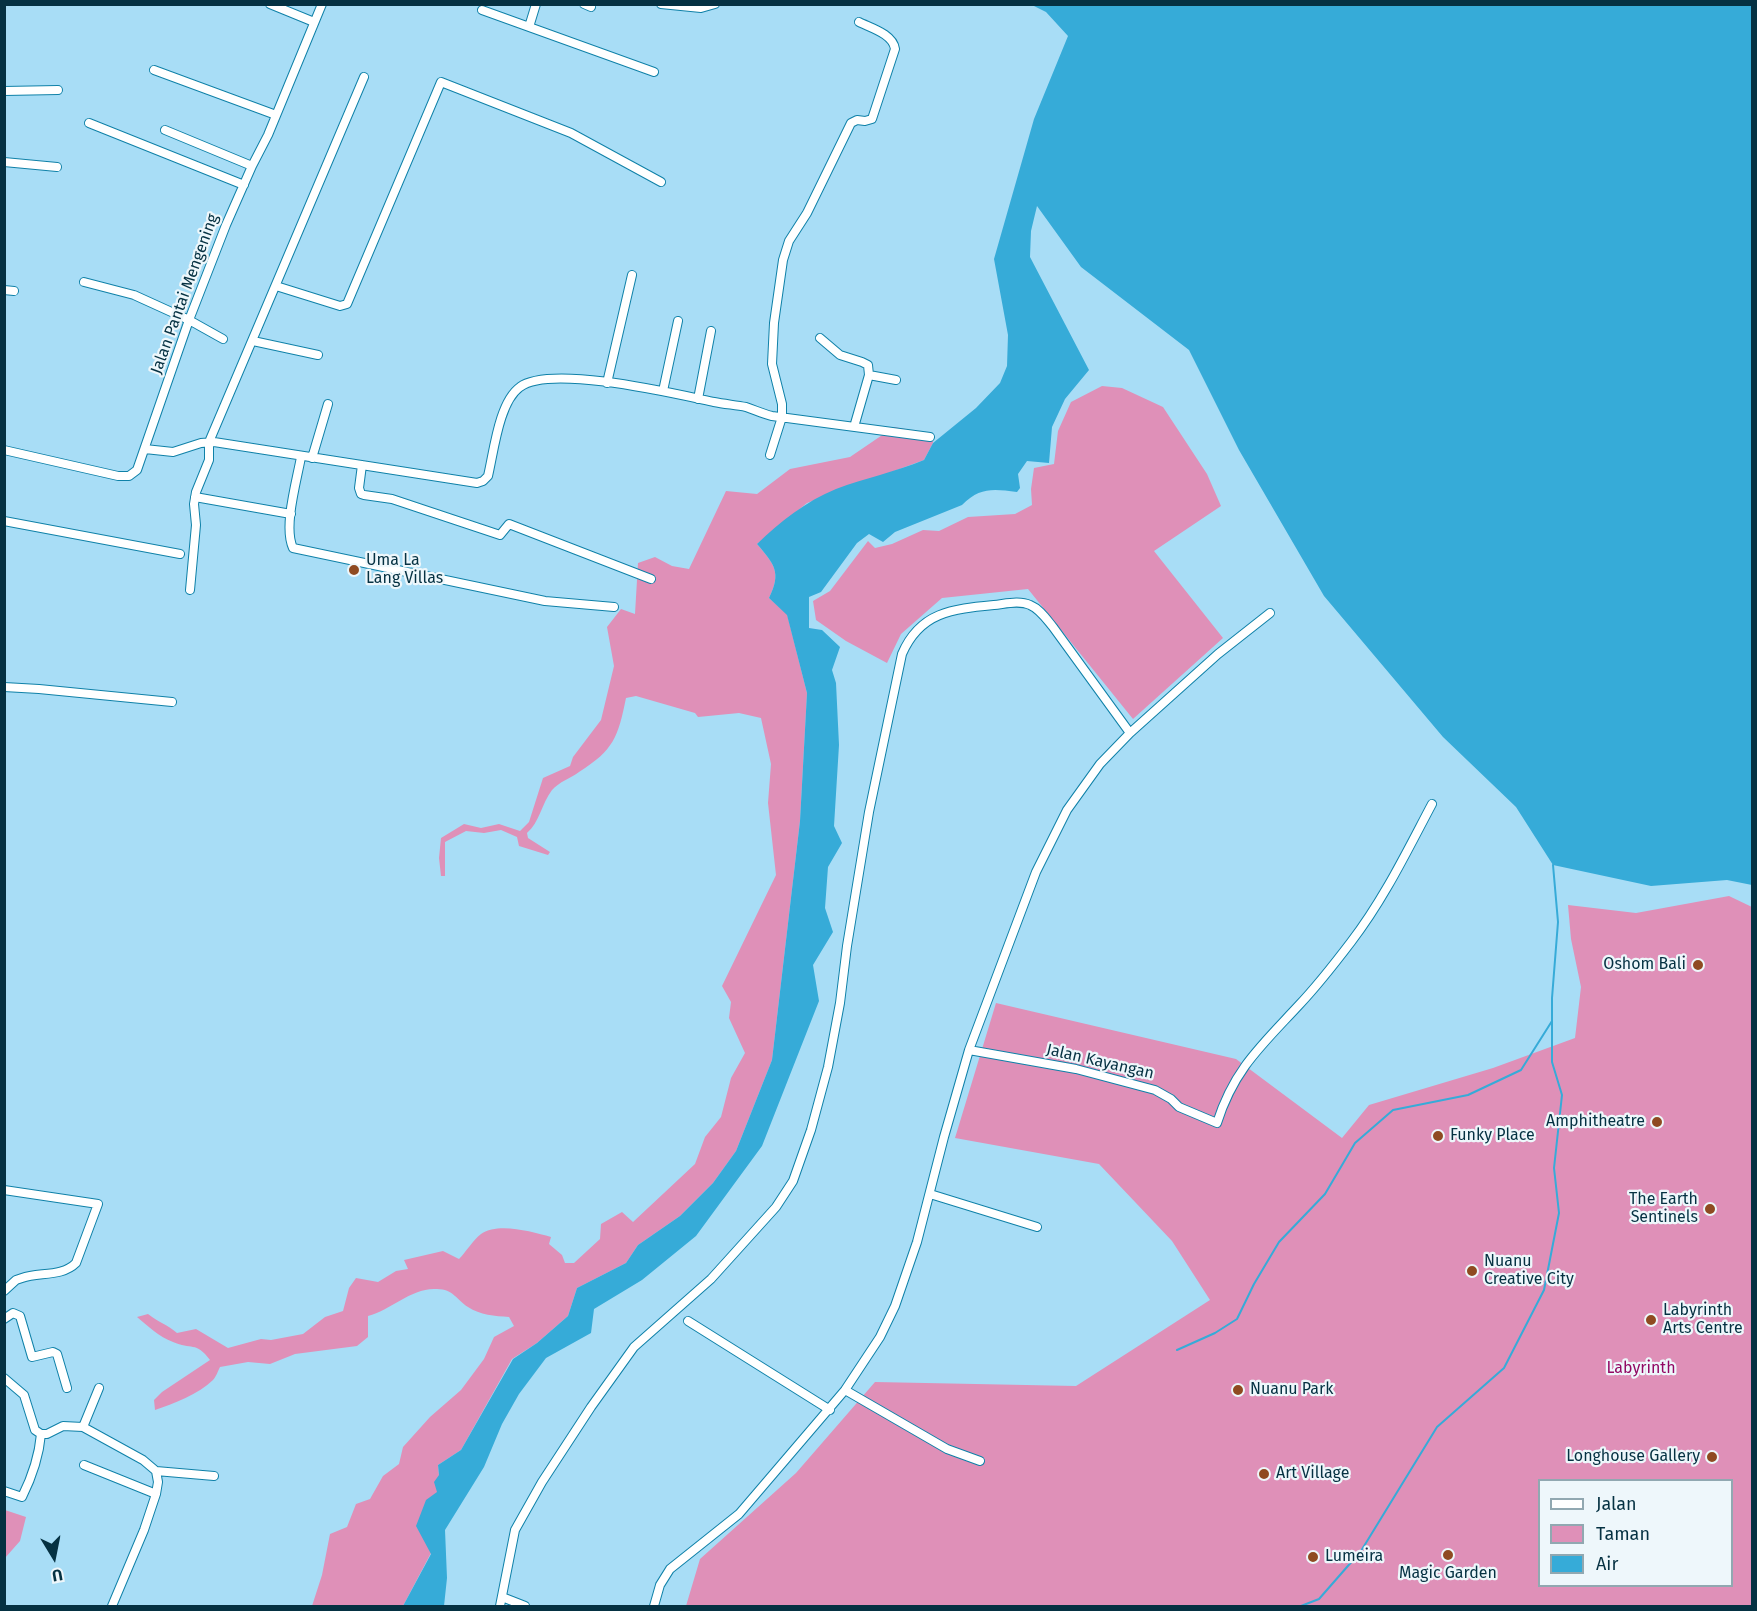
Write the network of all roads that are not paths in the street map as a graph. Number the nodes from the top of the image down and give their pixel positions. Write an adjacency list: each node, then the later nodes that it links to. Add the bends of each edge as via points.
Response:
1 (270, 4): 7 (street)
2 (322, 4): 7 (street, Jalan Pantai Mengening)
3 (536, 4): 9 (street)
4 (661, 4): 5 (street, via 700,8)
5 (715, 4)
6 (482, 10): 9 (street)
7 (314, 22): 15 (street, Jalan Pantai Mengening)
8 (859, 22): 39 (street, via 891,39 895,49 873,116 868,121 851,123 787,247 778,287 772,364)
9 (529, 27): 11 (street)
10 (154, 70): 15 (street)
11 (654, 72)
12 (364, 77): 25 (street)
13 (58, 90): 14 (street)
14 (4, 91)
15 (276, 115): 19 (street, Jalan Pantai Mengening)
16 (89, 123): 22 (street)
17 (165, 130): 19 (street)
18 (4, 162): 20 (street)
19 (252, 166): 22 (street, Jalan Pantai Mengening)
20 (57, 167)
21 (661, 182): 25 (street, via 571,133 441,82 347,304 340,306)
22 (244, 184): 26 (street, Jalan Pantai Mengening)
23 (632, 275): 35 (street)
24 (84, 282): 26 (street, via 134,295)
25 (276, 286): 31 (street)
26 (189, 320): 29 (street); 43 (street, Jalan Pantai Mengening)
27 (678, 321): 36 (street)
28 (711, 331): 37 (street)
29 (223, 339)
30 (820, 339): 33 (street, via 840,355 865,363)
31 (253, 341): 32 (street); 42 (street)
32 (318, 356)
33 (869, 375): 34 (street); 40 (street)
34 (896, 381)
35 (607, 382): 36 (street); 48 (street, via 555,378 518,387 503,414 488,476 483,481)
36 (663, 391): 37 (street)
37 (698, 399): 39 (street)
38 (328, 405): 47 (street)
39 (782, 417): 40 (street); 45 (street)
40 (854, 427): 41 (street)
41 (930, 437)
42 (212, 442): 43 (street, via 173,452); 46 (street); 49 (street)
43 (145, 449): 44 (street, Jalan Pantai Mengening, via 137,470 124,477)
44 (4, 450)
45 (770, 455)
46 (301, 457): 47 (street); 50 (street)
47 (312, 458): 48 (street)
48 (362, 465): 53 (street, via 361,494 392,499 500,535 509,524)
49 (195, 497): 50 (street); 54 (street)
50 (291, 514): 55 (street, via 293,548 545,601)
51 (4, 521): 52 (street)
52 (180, 554)
53 (651, 579)
54 (190, 590)
55 (614, 607)
56 (1270, 613): 59 (street)
57 (4, 687): 58 (street)
58 (172, 702)
59 (1130, 733): 61 (street, via 1079,791 1056,830 1013,930); 81 (street, via 1053,627 1029,604 952,610 926,621 911,635 902,654 869,812 828,1067 793,1181 776,1207 711,1279 634,1347 591,1407 515,1530)
60 (1432, 804): 61 (street, Jalan Kayangan, via 1372,912 1308,995 1250,1058 1228,1093 1217,1124 1179,1107 1155,1090 1076,1069)
61 (969, 1050): 63 (street)
62 (4, 1190): 65 (street, via 98,1204 72,1267 16,1280)
63 (930, 1194): 64 (street); 71 (street, via 895,1306 866,1361)
64 (1037, 1227)
65 (4, 1291)
66 (4, 1318): 69 (street, via 13,1313 20,1316 32,1357 57,1354)
67 (688, 1321): 72 (street)
68 (4, 1377): 74 (street, via 24,1395 35,1430)
69 (68, 1388)
70 (99, 1388): 73 (street)
71 (845, 1390): 72 (street); 75 (street, via 947,1449)
72 (830, 1410): 84 (street, via 739,1514 670,1569)
73 (83, 1426): 74 (street, via 63,1426); 77 (street)
74 (41, 1434): 79 (street, via 31,1479 22,1497)
75 (980, 1461)
76 (84, 1466): 80 (street)
77 (156, 1471): 78 (street); 80 (street)
78 (214, 1476)
79 (4, 1491)
80 (156, 1494): 82 (street)
81 (501, 1602): 83 (street)
82 (112, 1606)
83 (525, 1606)
84 (654, 1606)

